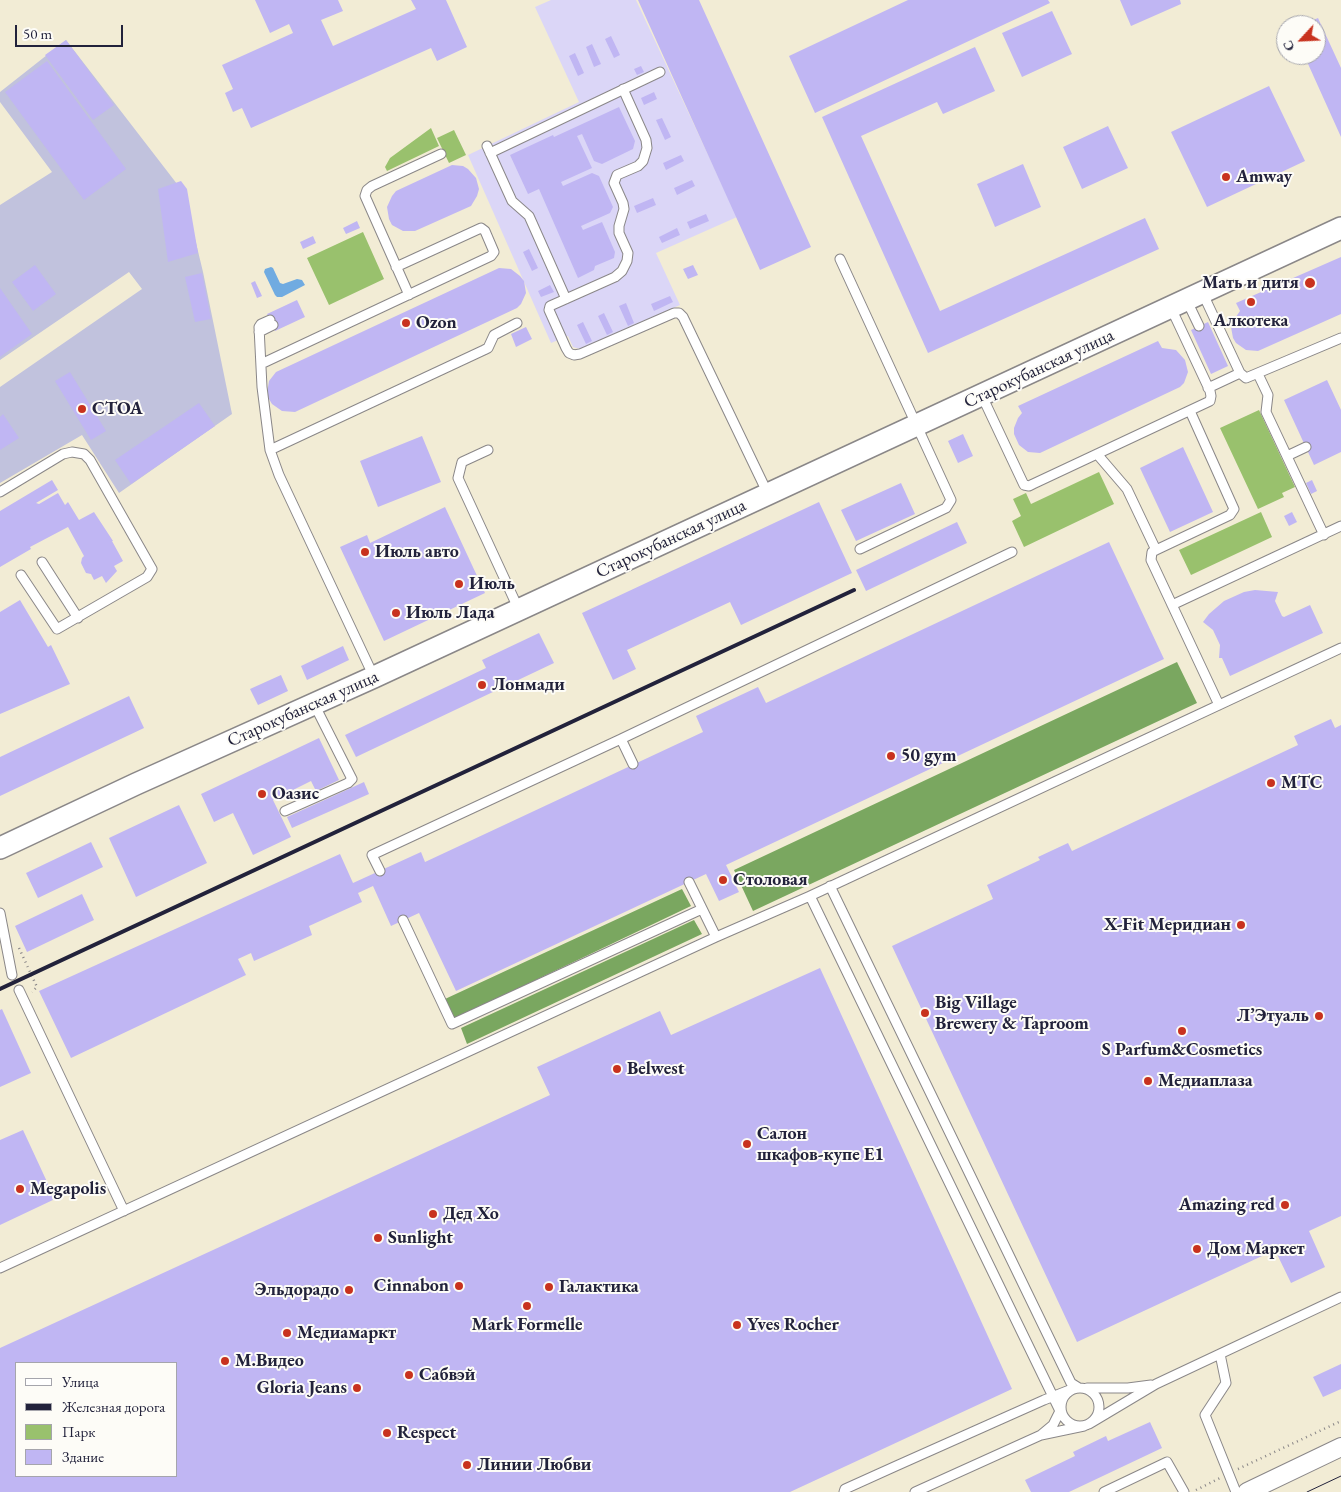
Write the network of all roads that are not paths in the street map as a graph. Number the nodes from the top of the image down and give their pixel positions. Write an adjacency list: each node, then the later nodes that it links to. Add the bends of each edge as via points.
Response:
1 (660, 72): 2 (lane)
2 (623, 89): 8 (lane, via 647,148 638,166 617,175 614,183 624,209 619,226 628,253 626,261 616,277); 8 (lane, via 488,149 512,202 529,216)
3 (441, 154): 6 (lane, via 367,190 364,196)
4 (1341, 228): 9 (street, Старокубанская улица)
5 (840, 259): 20 (lane)
6 (396, 267): 7 (lane); 7 (lane, via 479,228 485,231 494,249 494,255)
7 (409, 295): 14 (lane)
8 (566, 299): 27 (lane, via 550,306 549,310 566,348 574,355 679,313)
9 (1187, 301): 12 (lane); 15 (lane); 17 (lane); 18 (street, Старокубанская улица)
10 (271, 322): 14 (lane, via 259,327)
11 (517, 323): 22 (lane, via 494,335 488,348)
12 (1200, 326)
13 (1341, 338): 16 (lane)
14 (261, 364): 22 (lane)
15 (1240, 373): 16 (lane, via 1246,378); 17 (lane)
16 (1258, 374): 25 (lane, via 1268,395 1266,412)
17 (1208, 388): 19 (lane, via 1210,401)
18 (982, 396): 20 (street, Старокубанская улица); 24 (lane, via 1024,485 1029,486)
19 (1190, 411): 24 (lane); 31 (lane, via 1234,509 1230,515)
20 (917, 426): 27 (street, Старокубанская улица); 30 (lane, via 950,500 946,508)
21 (1306, 448): 25 (lane)
22 (270, 450): 39 (lane)
23 (488, 450): 36 (lane, via 462,462 458,478)
24 (1097, 454): 31 (lane, via 1128,489)
25 (1287, 456): 29 (lane)
26 (0, 492): 37 (lane, via 64,454 84,454 90,460 152,569 147,577)
27 (768, 494): 36 (street, Старокубанская улица)
28 (1341, 526): 29 (lane)
29 (1324, 535): 35 (lane)
30 (860, 549)
31 (1156, 550): 35 (lane, via 1152,552 1151,560)
32 (1012, 552): 42 (lane)
33 (42, 562): 37 (lane)
34 (21, 575): 37 (lane, via 54,628)
35 (1172, 605): 41 (lane)
36 (519, 610): 39 (street, Старокубанская улица)
37 (78, 618)
38 (1341, 648): 41 (lane)
39 (374, 677): 40 (street, Старокубанская улица)
40 (314, 704): 44 (lane, via 352,779); 45 (street, Старокубанская улица)
41 (1219, 705): 48 (lane)
42 (621, 740): 43 (lane); 46 (lane, via 372,855)
43 (633, 764)
44 (285, 812)
45 (0, 848)
46 (380, 871)
47 (689, 882): 50 (lane)
48 (830, 886): 49 (lane); 61 (lane, via 1071,1383)
49 (810, 896): 53 (lane); 62 (lane)
50 (702, 909): 52 (lane, via 452,1024); 53 (lane)
51 (0, 913): 54 (lane)
52 (403, 920)
53 (716, 937): 56 (lane)
54 (12, 975)
55 (19, 990): 56 (lane)
56 (124, 1212): 57 (lane)
57 (0, 1268)
58 (1341, 1297): 59 (lane)
59 (1220, 1354): 60 (lane); 71 (lane, via 1226,1384 1205,1415)
60 (1156, 1384): 61 (lane); 64 (lane)
61 (1079, 1388): 62 (lane); 63 (lane, via 1062,1398); 64 (lane, via 1096,1396 1098,1402 1097,1415)
62 (1053, 1396): 63 (lane); 67 (lane)
63 (1060, 1411): 64 (lane, via 1066,1421 1077,1426); 65 (lane, via 1053,1425)
64 (1086, 1425): 65 (lane)
65 (1041, 1435): 68 (lane)
66 (1341, 1448): 72 (street)
67 (844, 1492)
68 (914, 1492)
69 (1104, 1492): 70 (lane, via 1166,1462)
70 (1184, 1492)
71 (1236, 1492)
72 (1247, 1492)

